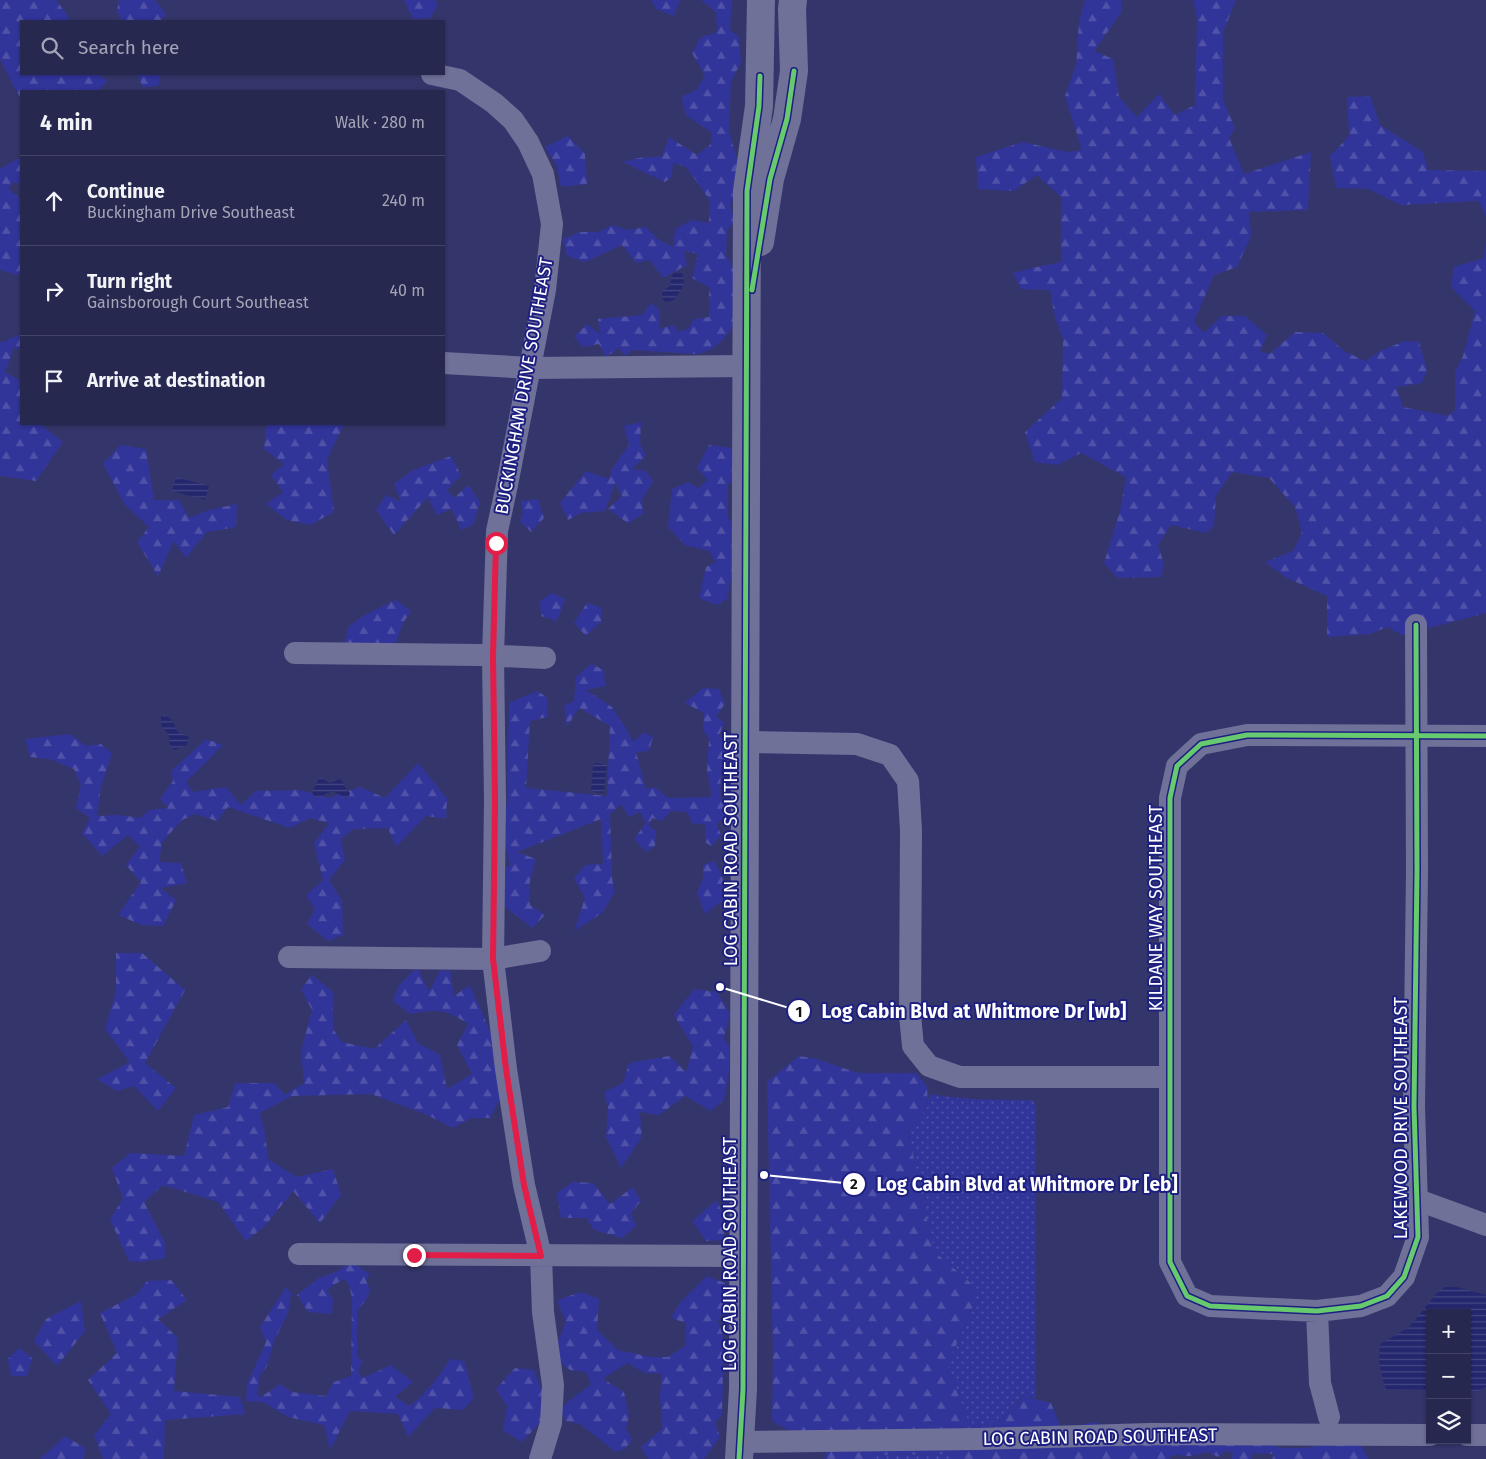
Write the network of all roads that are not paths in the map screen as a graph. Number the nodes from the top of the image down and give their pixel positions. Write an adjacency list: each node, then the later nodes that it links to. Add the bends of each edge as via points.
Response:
1 (761, 0): 4 (street, LOG CABIN ROAD SOUTHEAST, via 759,106 747,191)
2 (793, 0): 4 (street, LOG CABIN ROAD SOUTHEAST, via 794,71 787,119 770,179)
3 (437, 75): 7 (street, BUCKINGHAM DRIVE SOUTHEAST, via 460,80 513,120 543,174 552,224 545,290)
4 (746, 330): 6 (street, LOG CABIN ROAD SOUTHEAST)
5 (445, 362): 7 (street)
6 (746, 366): 7 (street); 14 (street, LOG CABIN ROAD SOUTHEAST)
7 (530, 368): 10 (street, BUCKINGHAM DRIVE SOUTHEAST, via 497,531)
8 (1416, 625): 12 (street, LAKEWOOD DRIVE SOUTHEAST)
9 (295, 653): 10 (street)
10 (493, 656): 11 (street); 17 (street, BUCKINGHAM DRIVE SOUTHEAST)
11 (545, 658)
12 (1416, 735): 13 (street); 18 (street, KILDANE WAY SOUTHEAST, via 1247,735 1201,744 1177,766 1170,798); 19 (street, LAKEWOOD DRIVE SOUTHEAST, via 1414,1107)
13 (1486, 736)
14 (744, 742): 18 (street, via 858,744 890,755 908,781 911,830 910,1015 913,1046 929,1066 960,1077); 23 (street, LOG CABIN ROAD SOUTHEAST)
15 (540, 950): 17 (street)
16 (289, 956): 17 (street)
17 (493, 959): 22 (street, BUCKINGHAM DRIVE SOUTHEAST, via 524,1185)
18 (1169, 1077): 24 (street, LAKEWOOD DRIVE SOUTHEAST, via 1170,1262 1187,1296 1210,1306)
19 (1418, 1200): 20 (street); 24 (street, LAKEWOOD DRIVE SOUTHEAST, via 1418,1237 1404,1277 1387,1296 1361,1306)
20 (1486, 1225)
21 (299, 1254): 22 (street)
22 (541, 1256): 23 (street); 30 (street, BUCKINGHAM DRIVE SOUTHEAST, via 543,1312 552,1385 551,1423)
23 (743, 1256): 29 (street, LOG CABIN ROAD SOUTHEAST)
24 (1317, 1311): 25 (street, via 1320,1383)
25 (1329, 1417)
26 (1426, 1435): 29 (street, LOG CABIN ROAD SOUTHEAST, via 1150,1434)
27 (1471, 1435): 28 (street)
28 (1486, 1435)
29 (740, 1450)
30 (540, 1459)

